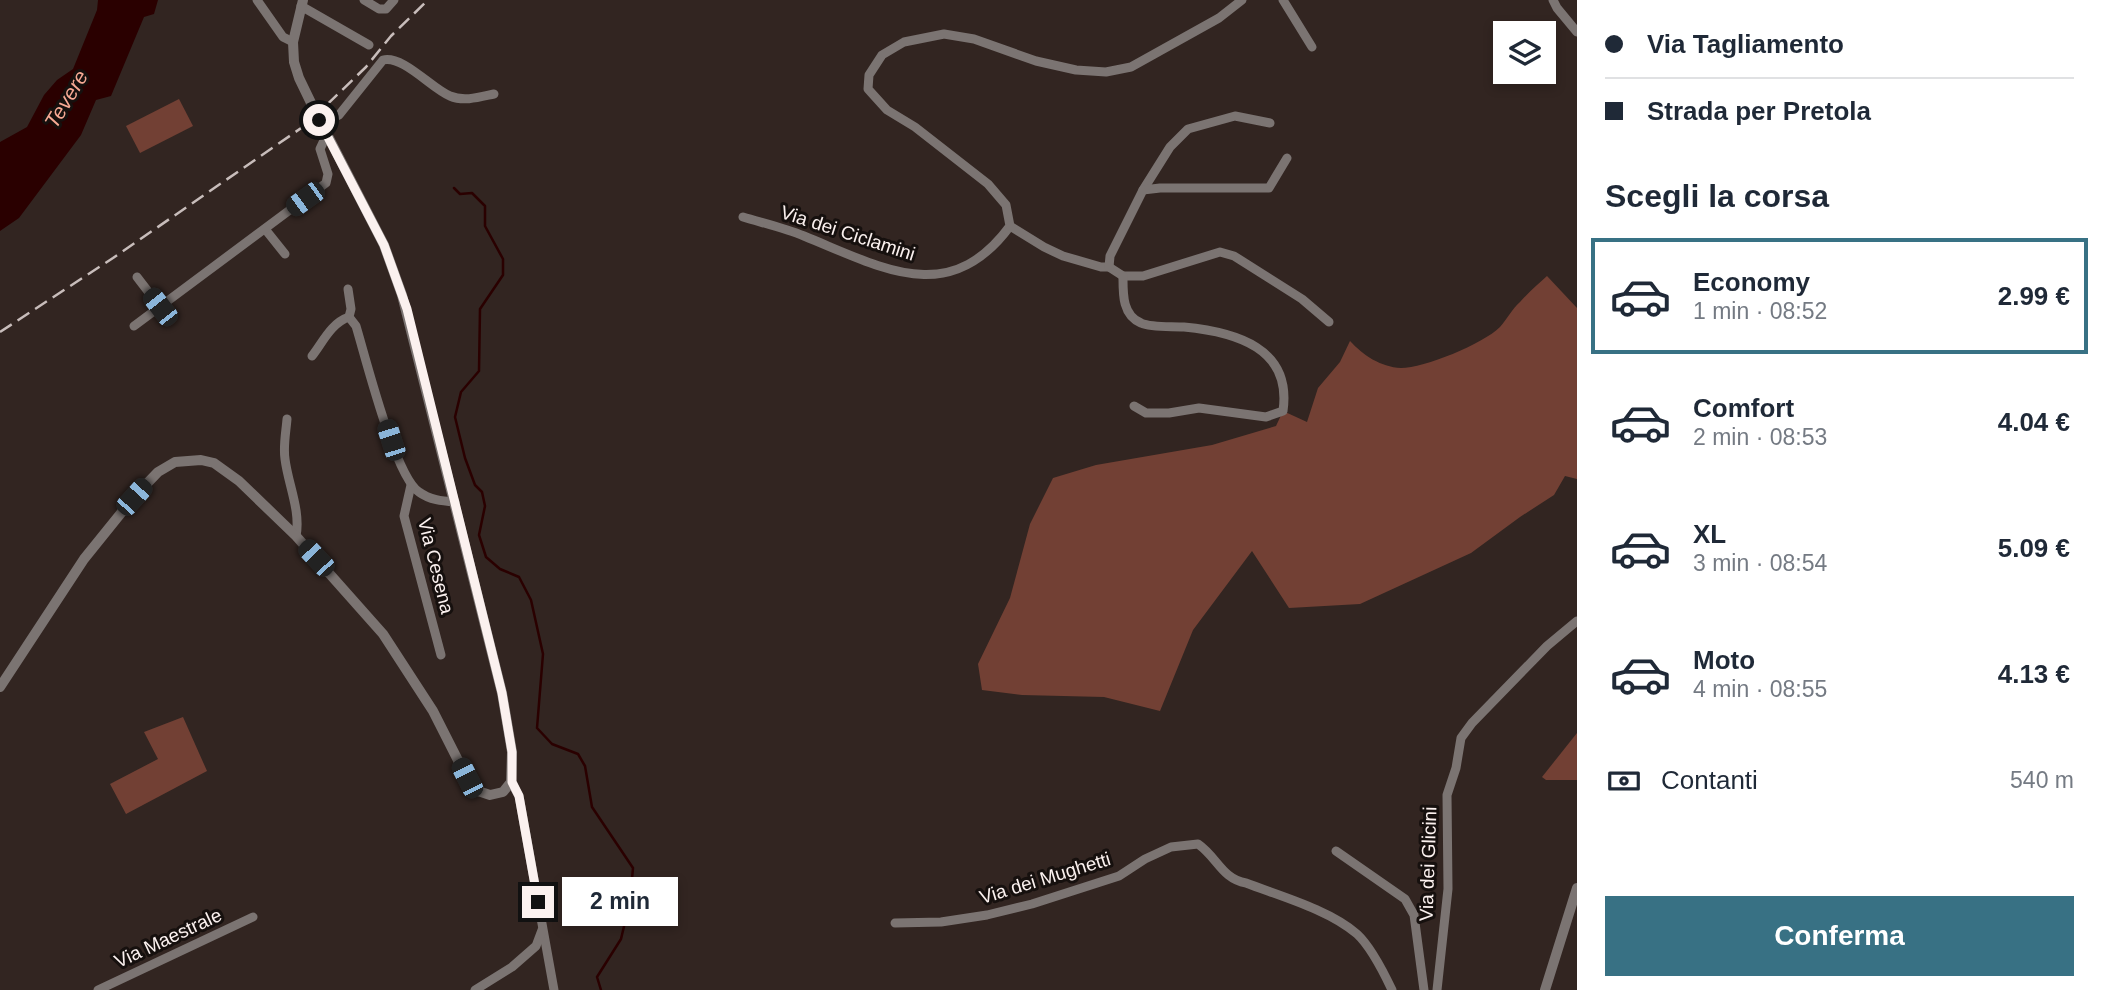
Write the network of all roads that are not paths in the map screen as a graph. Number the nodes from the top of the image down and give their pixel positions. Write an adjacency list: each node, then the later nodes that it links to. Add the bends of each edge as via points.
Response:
1 (257, 0): 9 (street, via 283,37)
2 (363, 0): 3 (street, via 379,9 386,9)
3 (394, 0)
4 (1242, 0): 18 (street, via 1220,18 1131,67 1106,72 1036,61 974,39 944,34 904,42 882,55 869,75 868,89 887,110 988,184 1006,205)
5 (1283, 0): 11 (street)
6 (1553, 0): 8 (street)
7 (302, 3): 9 (street); 10 (street)
8 (1577, 32)
9 (293, 42): 14 (street, via 299,78)
10 (369, 45)
11 (1312, 47)
12 (495, 94): 14 (street, via 468,100 451,97 398,62 383,60)
13 (1270, 123): 16 (street, via 1235,116 1188,130 1170,147)
14 (324, 129): 19 (street, via 320,149 328,174 326,183); 33 (street, via 384,245 411,324)
15 (1287, 158): 16 (street, via 1269,188)
16 (1143, 190): 21 (street, via 1110,256)
17 (743, 217): 18 (street, Via dei Ciclamini, via 908,274 935,276 981,258)
18 (1010, 226): 21 (street, via 1063,256)
19 (265, 229): 20 (street); 25 (street)
20 (285, 254)
21 (1109, 267): 22 (street)
22 (1123, 276): 27 (street, via 1143,276 1220,253 1234,256); 30 (street, via 1122,299 1141,323 1213,331 1257,346 1273,359 1286,393 1283,411 1266,418 1199,408 1146,413)
23 (136, 277): 25 (street)
24 (348, 289): 26 (street)
25 (160, 307): 28 (street)
26 (349, 317): 29 (street, via 334,325); 32 (street, via 356,326 398,463)
27 (1329, 322)
28 (134, 326)
29 (312, 356)
30 (1134, 406)
31 (287, 419): 34 (street, via 284,456)
32 (411, 485): 33 (street, Via Cesena, via 432,499); 36 (street, Via Cesena, via 404,516)
33 (455, 502): 38 (street, via 502,693)
34 (296, 536): 37 (street, via 222,468 201,460 176,462 158,472 104,533); 38 (street, via 383,634 478,791 490,795 503,792)
35 (1577, 621): 49 (street, Via dei Glicini, via 1547,646 1461,738 1447,795 1447,889)
36 (441, 655)
37 (0, 687)
38 (512, 782): 43 (street, via 519,796)
39 (1336, 851): 48 (street, Via dei Glicini, via 1405,899 1414,915)
40 (1577, 888): 50 (street)
41 (253, 917): 44 (street, Via Maestrale)
42 (895, 923): 47 (street, Via dei Mughetti, via 941,922 1032,904 1119,876 1171,847 1198,844 1234,881 1321,911 1357,934)
43 (543, 928): 45 (street, via 536,946); 46 (street)
44 (98, 990)
45 (475, 990)
46 (554, 990)
47 (1392, 990)
48 (1424, 990)
49 (1437, 990)
50 (1545, 990)

